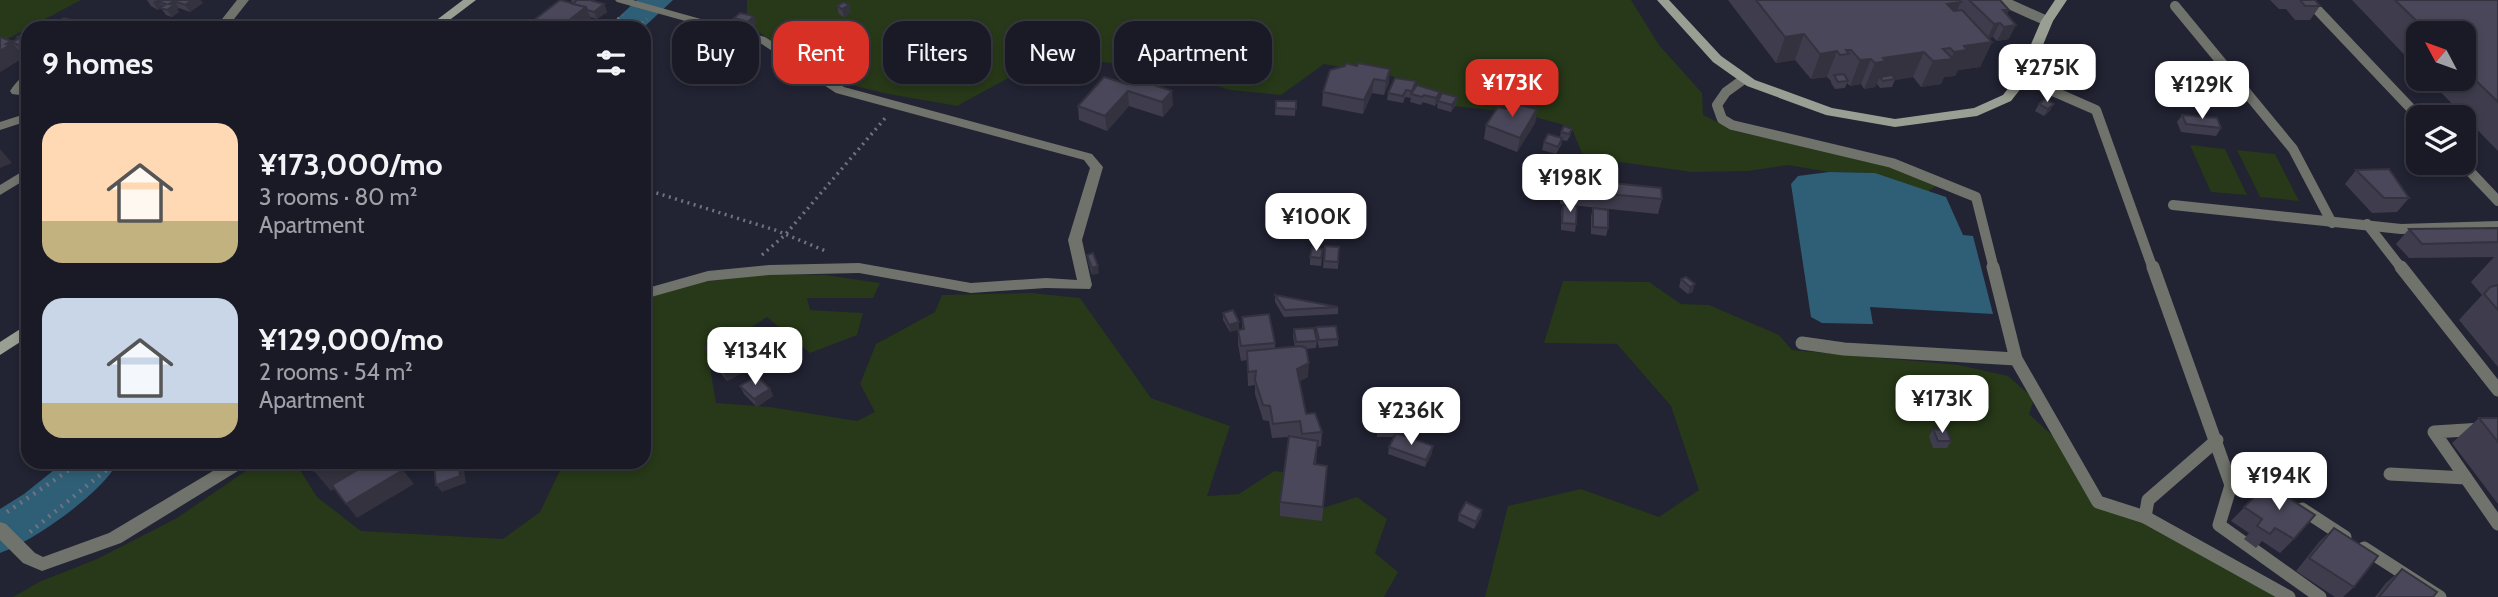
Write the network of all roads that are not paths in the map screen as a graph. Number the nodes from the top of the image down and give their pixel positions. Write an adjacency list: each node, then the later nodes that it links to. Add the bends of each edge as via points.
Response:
1 (243, 0): 9 (street)
2 (470, 0): 10 (street)
3 (621, 0): 25 (street, via 761,39 840,90 1088,158 1097,167 1075,240 1085,285 971,288 859,268 708,276)
4 (1663, 0): 13 (street, via 1717,59)
5 (2000, 0): 11 (lane)
6 (2061, 0): 11 (street)
7 (2308, 0): 14 (lane)
8 (2175, 6): 22 (lane, via 2293,149)
9 (226, 21)
10 (442, 21)
11 (2047, 21): 12 (street)
12 (2023, 78): 13 (street, via 2007,97 1977,112 1895,123 1821,110); 32 (lane, via 2096,110)
13 (1744, 79): 29 (lane, via 1717,105 1722,119 1732,125 1892,163 1976,197)
14 (2408, 105)
15 (21, 119): 16 (street)
16 (0, 126)
17 (2473, 175): 20 (lane)
18 (21, 177): 19 (street)
19 (0, 191)
20 (2498, 201)
21 (2172, 205): 22 (lane)
22 (2332, 223): 23 (lane)
23 (2367, 224): 24 (lane, via 2401,229); 30 (lane)
24 (2498, 226)
25 (651, 292)
26 (21, 334): 28 (street)
27 (1802, 343): 29 (lane)
28 (0, 350)
29 (2016, 359): 37 (lane, via 2098,502)
30 (2498, 390)
31 (2498, 428): 35 (lane, via 2434,432)
32 (2217, 440): 36 (lane); 37 (lane, via 2148,500)
33 (229, 469): 39 (street, via 115,538 42,564 29,558)
34 (2390, 474): 35 (lane)
35 (2466, 478): 38 (lane)
36 (2231, 485): 41 (lane, via 2219,525); 42 (lane, via 2271,489)
37 (2145, 517): 40 (lane)
38 (2498, 524)
39 (9, 537)
40 (2289, 597)
41 (2320, 597)
42 (2440, 597)

